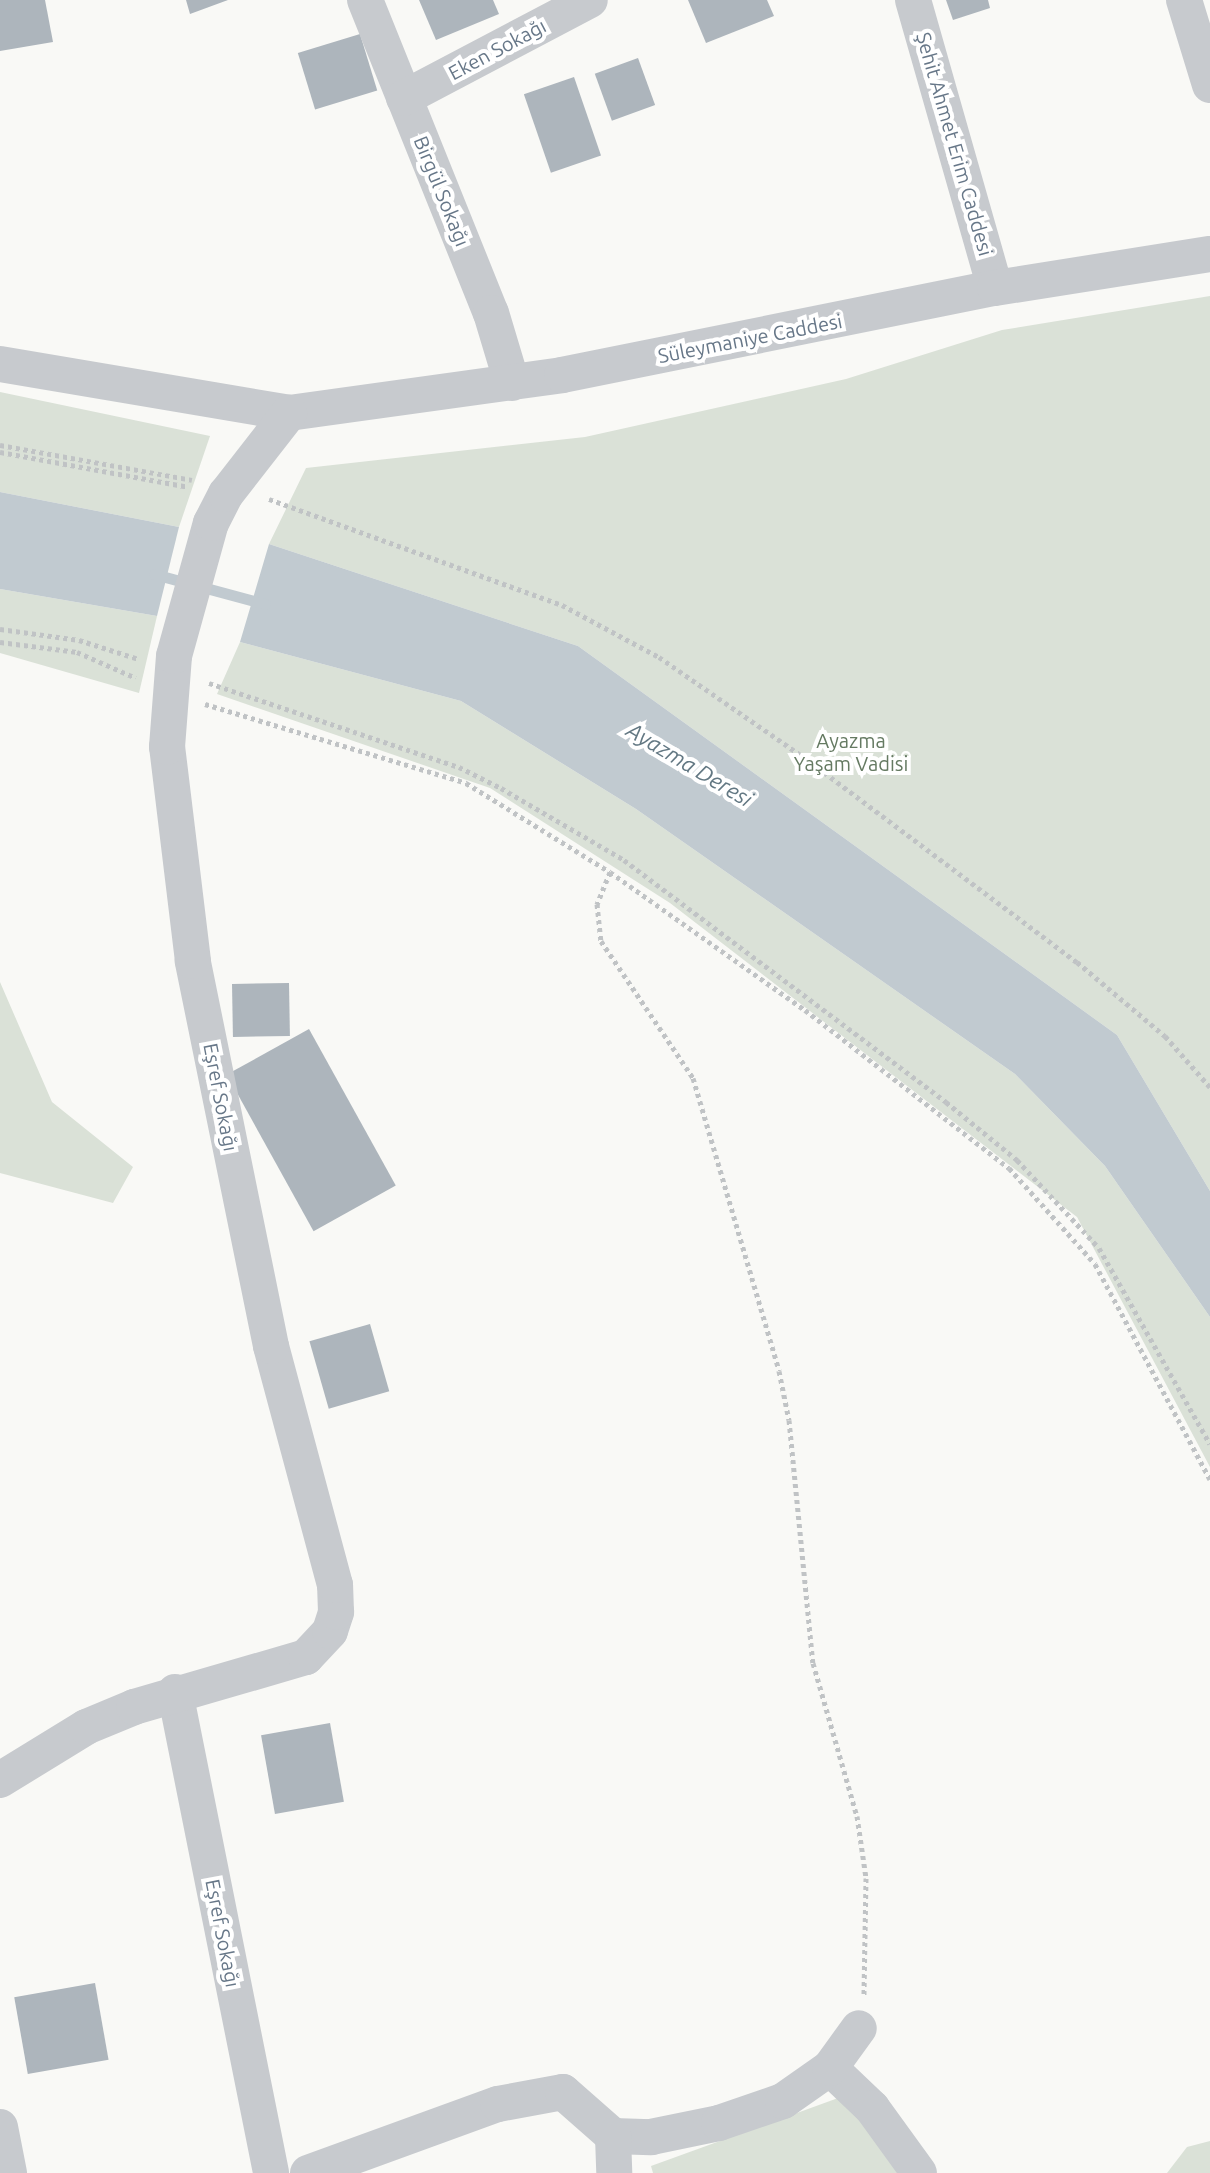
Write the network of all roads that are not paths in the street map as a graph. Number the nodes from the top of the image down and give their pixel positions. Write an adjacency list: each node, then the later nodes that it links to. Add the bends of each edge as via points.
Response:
1 (365, 0): 6 (street, Birgül Sokağı)
2 (590, 0): 6 (street, Eken Sokağı)
3 (913, 0): 8 (street, Şehit Ahmet Erim Caddesi)
4 (1184, 0): 5 (street)
5 (1210, 85)
6 (404, 98): 10 (street, Birgül Sokağı, via 491,313)
7 (1210, 254): 8 (street, Süleymaniye Caddesi)
8 (995, 288): 10 (street, Süleymaniye Caddesi)
9 (0, 364): 11 (street, Süleymaniye Caddesi)
10 (512, 383): 11 (street, Süleymaniye Caddesi)
11 (289, 413): 12 (street, Eşref Sokağı, via 222,502 172,673 169,799 193,961 271,1346 335,1585 336,1612 330,1631 306,1657)
12 (175, 1692): 13 (street, Eşref Sokağı, via 86,1727); 19 (street, Eşref Sokağı)
13 (0, 1780)
14 (859, 2028): 15 (street)
15 (830, 2068): 17 (street, via 783,2101 750,2114 651,2137); 22 (street, via 872,2108)
16 (0, 2127): 18 (street)
17 (613, 2136): 20 (street, via 563,2092 498,2104); 21 (street)
18 (9, 2173)
19 (271, 2173)
20 (308, 2173)
21 (614, 2173)
22 (919, 2173)

